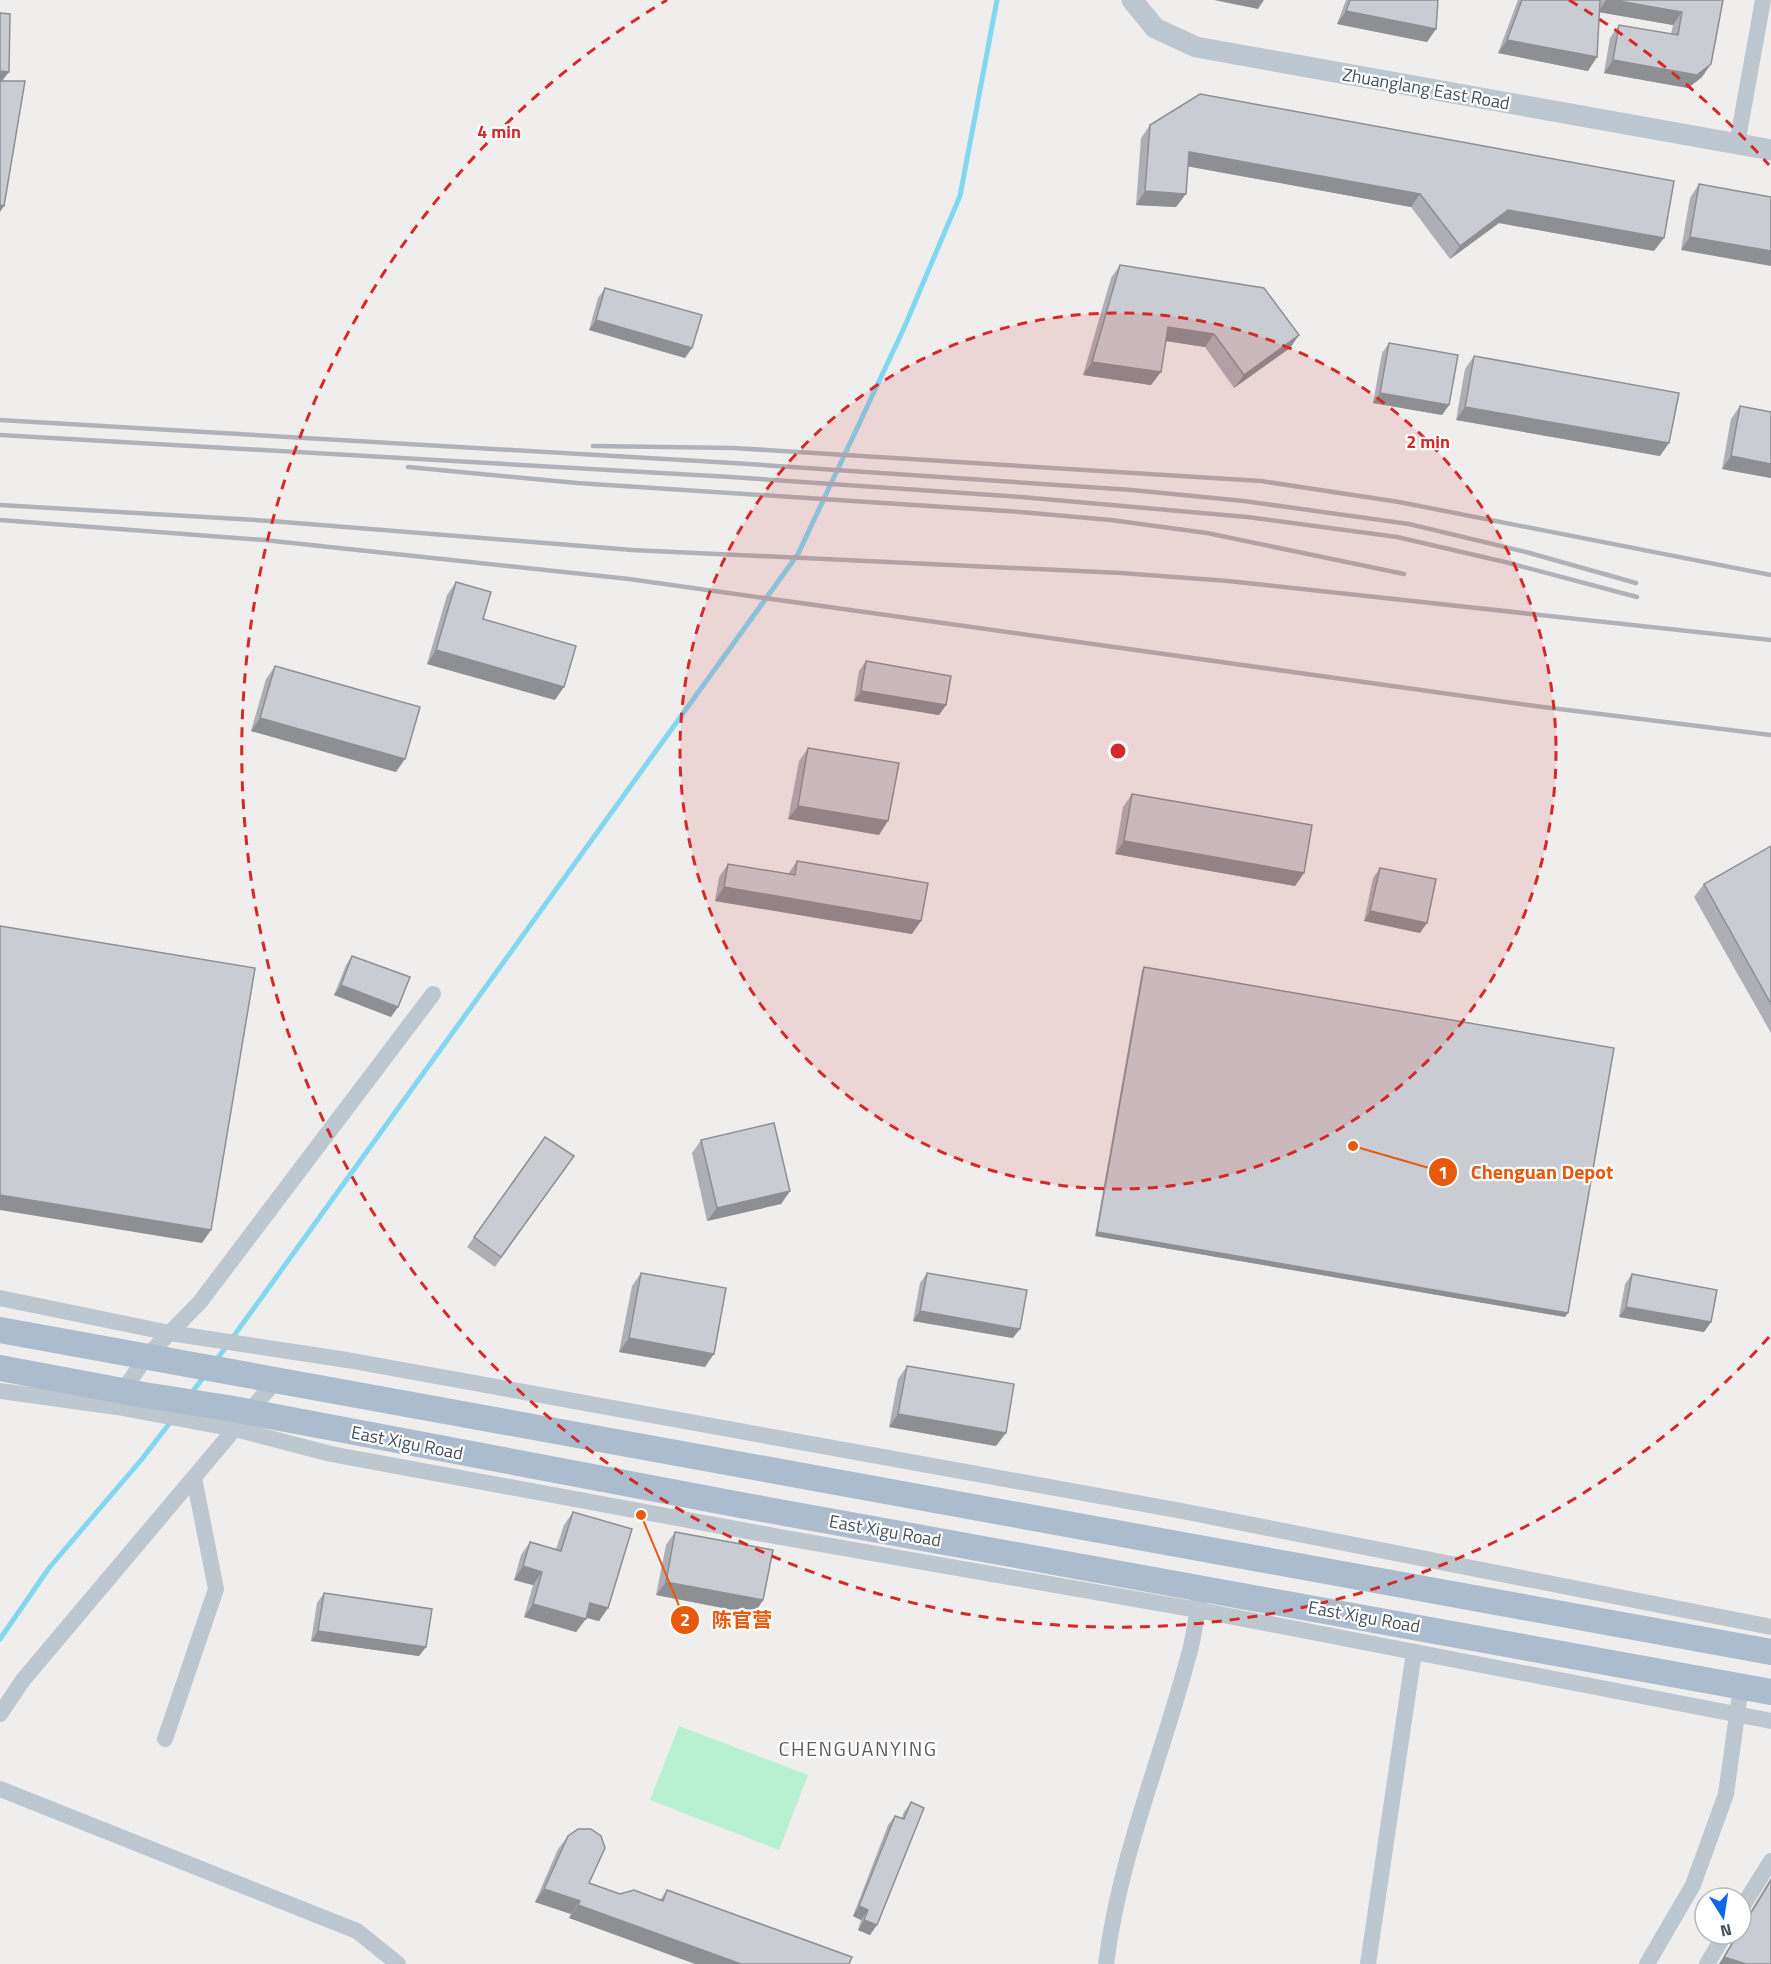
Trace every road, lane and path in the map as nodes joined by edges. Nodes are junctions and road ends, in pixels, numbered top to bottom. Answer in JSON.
{"nodes":[{"id":1,"x":1132,"y":0,"type":"edge"},
{"id":2,"x":1763,"y":0,"type":"edge"},
{"id":3,"x":1737,"y":144,"type":"junction"},
{"id":4,"x":1771,"y":150,"type":"edge"},
{"id":5,"x":433,"y":994,"type":"dead end"},
{"id":6,"x":0,"y":1298,"type":"edge"},
{"id":7,"x":0,"y":1330,"type":"edge"},
{"id":8,"x":177,"y":1334,"type":"junction"},
{"id":9,"x":157,"y":1359,"type":"junction"},
{"id":10,"x":0,"y":1368,"type":"edge"},
{"id":11,"x":276,"y":1380,"type":"junction"},
{"id":12,"x":0,"y":1391,"type":"edge"},
{"id":13,"x":134,"y":1399,"type":"junction"},
{"id":14,"x":232,"y":1419,"type":"junction"},
{"id":15,"x":194,"y":1478,"type":"junction"},
{"id":16,"x":1200,"y":1599,"type":"junction"},
{"id":17,"x":1771,"y":1627,"type":"edge"},
{"id":18,"x":1414,"y":1652,"type":"junction"},
{"id":19,"x":1771,"y":1652,"type":"edge"},
{"id":20,"x":1741,"y":1686,"type":"junction"},
{"id":21,"x":1771,"y":1692,"type":"edge"},
{"id":22,"x":0,"y":1714,"type":"edge"},
{"id":23,"x":1738,"y":1715,"type":"junction"},
{"id":24,"x":1771,"y":1721,"type":"edge"},
{"id":25,"x":165,"y":1739,"type":"dead end"},
{"id":26,"x":0,"y":1789,"type":"edge"},
{"id":27,"x":1771,"y":1861,"type":"edge"},
{"id":28,"x":1753,"y":1890,"type":"edge"},
{"id":29,"x":1718,"y":1946,"type":"edge"},
{"id":30,"x":398,"y":1964,"type":"edge"},
{"id":31,"x":1106,"y":1964,"type":"edge"},
{"id":32,"x":1368,"y":1964,"type":"edge"},
{"id":33,"x":1647,"y":1964,"type":"edge"},
{"id":34,"x":1707,"y":1964,"type":"edge"}],
"edges":[{"from":1,"to":3,"type":"street","name":"Zhuanglang East Road"},
{"from":2,"to":3,"type":"street"},
{"from":3,"to":4,"type":"street","name":"Zhuanglang East Road"},
{"from":5,"to":8,"type":"street"},
{"from":6,"to":8,"type":"street"},
{"from":7,"to":9,"type":"main road","name":"East Xigu Road"},
{"from":8,"to":9,"type":"street"},
{"from":8,"to":17,"type":"street"},
{"from":9,"to":11,"type":"main road","name":"East Xigu Road"},
{"from":9,"to":13,"type":"street"},
{"from":10,"to":13,"type":"main road","name":"East Xigu Road"},
{"from":11,"to":14,"type":"street"},
{"from":11,"to":19,"type":"main road","name":"East Xigu Road"},
{"from":12,"to":13,"type":"street"},
{"from":13,"to":14,"type":"main road","name":"East Xigu Road"},
{"from":14,"to":15,"type":"street"},
{"from":14,"to":16,"type":"main road","name":"East Xigu Road"},
{"from":15,"to":22,"type":"street"},
{"from":15,"to":25,"type":"street"},
{"from":16,"to":18,"type":"street"},
{"from":16,"to":20,"type":"main road","name":"East Xigu Road"},
{"from":16,"to":31,"type":"street"},
{"from":18,"to":23,"type":"street"},
{"from":18,"to":32,"type":"street"},
{"from":20,"to":21,"type":"main road","name":"East Xigu Road"},
{"from":20,"to":23,"type":"street"},
{"from":23,"to":24,"type":"street"},
{"from":23,"to":33,"type":"street"},
{"from":26,"to":30,"type":"street"},
{"from":27,"to":28,"type":"street"},
{"from":29,"to":34,"type":"street"}]}
